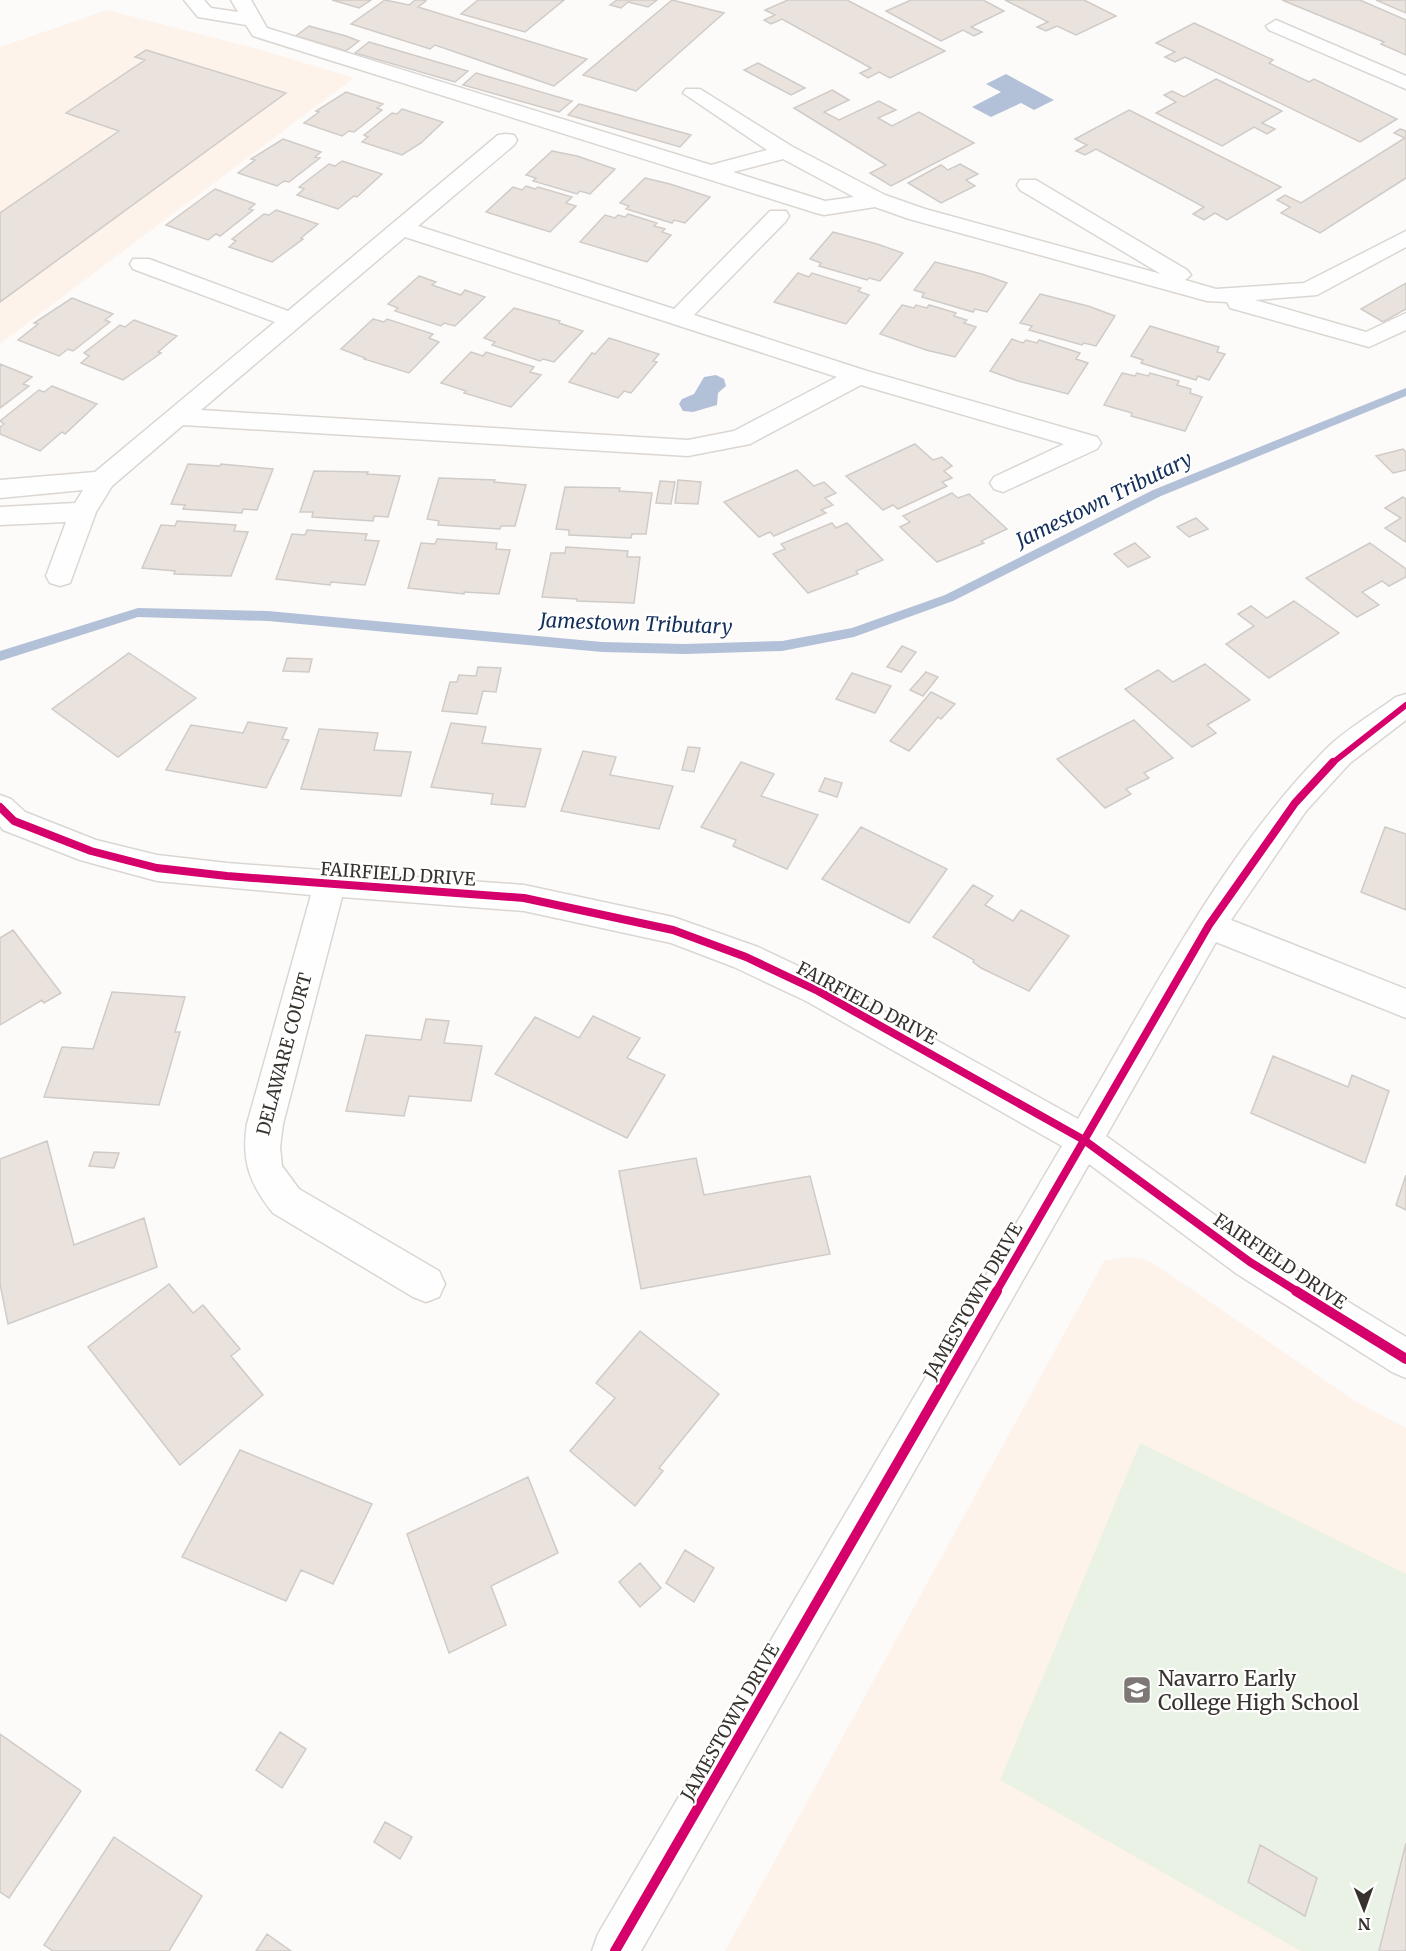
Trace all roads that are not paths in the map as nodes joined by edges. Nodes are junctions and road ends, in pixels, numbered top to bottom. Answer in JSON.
{"nodes":[{"id":1,"x":194,"y":0,"type":"edge"},
{"id":2,"x":240,"y":0,"type":"edge"},
{"id":3,"x":253,"y":20,"type":"junction"},
{"id":4,"x":1276,"y":26,"type":"dead end"},
{"id":5,"x":1406,"y":83,"type":"edge"},
{"id":6,"x":693,"y":93,"type":"dead end"},
{"id":7,"x":506,"y":140,"type":"dead end"},
{"id":8,"x":784,"y":152,"type":"junction"},
{"id":9,"x":710,"y":172,"type":"junction"},
{"id":10,"x":1028,"y":185,"type":"dead end"},
{"id":11,"x":877,"y":200,"type":"junction"},
{"id":12,"x":778,"y":216,"type":"dead end"},
{"id":13,"x":401,"y":228,"type":"junction"},
{"id":14,"x":1406,"y":238,"type":"edge"},
{"id":15,"x":141,"y":264,"type":"dead end"},
{"id":16,"x":1309,"y":290,"type":"junction"},
{"id":17,"x":1215,"y":296,"type":"junction"},
{"id":18,"x":679,"y":317,"type":"junction"},
{"id":19,"x":291,"y":320,"type":"junction"},
{"id":20,"x":1406,"y":320,"type":"edge"},
{"id":21,"x":1349,"y":334,"type":"junction"},
{"id":22,"x":858,"y":376,"type":"junction"},
{"id":23,"x":180,"y":417,"type":"junction"},
{"id":24,"x":102,"y":480,"type":"junction"},
{"id":25,"x":1003,"y":483,"type":"dead end"},
{"id":26,"x":0,"y":489,"type":"edge"},
{"id":27,"x":83,"y":512,"type":"junction"},
{"id":28,"x":0,"y":516,"type":"edge"},
{"id":29,"x":60,"y":576,"type":"dead end"},
{"id":30,"x":1406,"y":705,"type":"edge"},
{"id":31,"x":5,"y":820,"type":"edge"},
{"id":32,"x":330,"y":884,"type":"junction"},
{"id":33,"x":1209,"y":925,"type":"junction"},
{"id":34,"x":1406,"y":1004,"type":"edge"},
{"id":35,"x":1084,"y":1140,"type":"junction"},
{"id":36,"x":426,"y":1284,"type":"dead end"},
{"id":37,"x":1406,"y":1359,"type":"edge"},
{"id":38,"x":615,"y":1951,"type":"edge"}],
"edges":[{"from":1,"to":3,"type":"street"},
{"from":2,"to":3,"type":"street"},
{"from":3,"to":9,"type":"street"},
{"from":4,"to":5,"type":"street"},
{"from":6,"to":8,"type":"street"},
{"from":7,"to":13,"type":"street"},
{"from":8,"to":9,"type":"street"},
{"from":8,"to":11,"type":"street"},
{"from":9,"to":11,"type":"street"},
{"from":10,"to":17,"type":"street"},
{"from":11,"to":17,"type":"street"},
{"from":12,"to":18,"type":"street"},
{"from":13,"to":18,"type":"street"},
{"from":13,"to":19,"type":"street"},
{"from":14,"to":16,"type":"street"},
{"from":15,"to":19,"type":"street"},
{"from":16,"to":17,"type":"street"},
{"from":16,"to":21,"type":"street"},
{"from":17,"to":21,"type":"street"},
{"from":18,"to":22,"type":"street"},
{"from":19,"to":23,"type":"street"},
{"from":20,"to":21,"type":"street"},
{"from":22,"to":23,"type":"street"},
{"from":22,"to":25,"type":"street"},
{"from":23,"to":24,"type":"street"},
{"from":24,"to":26,"type":"street"},
{"from":24,"to":27,"type":"street"},
{"from":27,"to":28,"type":"street"},
{"from":27,"to":29,"type":"street"},
{"from":30,"to":33,"type":"street","name":"JAMESTOWN DRIVE"},
{"from":31,"to":32,"type":"street","name":"FAIRFIELD DRIVE"},
{"from":32,"to":35,"type":"street","name":"FAIRFIELD DRIVE"},
{"from":32,"to":36,"type":"street","name":"DELAWARE COURT"},
{"from":33,"to":34,"type":"street"},
{"from":33,"to":35,"type":"street","name":"JAMESTOWN DRIVE"},
{"from":35,"to":37,"type":"street","name":"FAIRFIELD DRIVE"},
{"from":35,"to":38,"type":"street","name":"JAMESTOWN DRIVE"}]}
